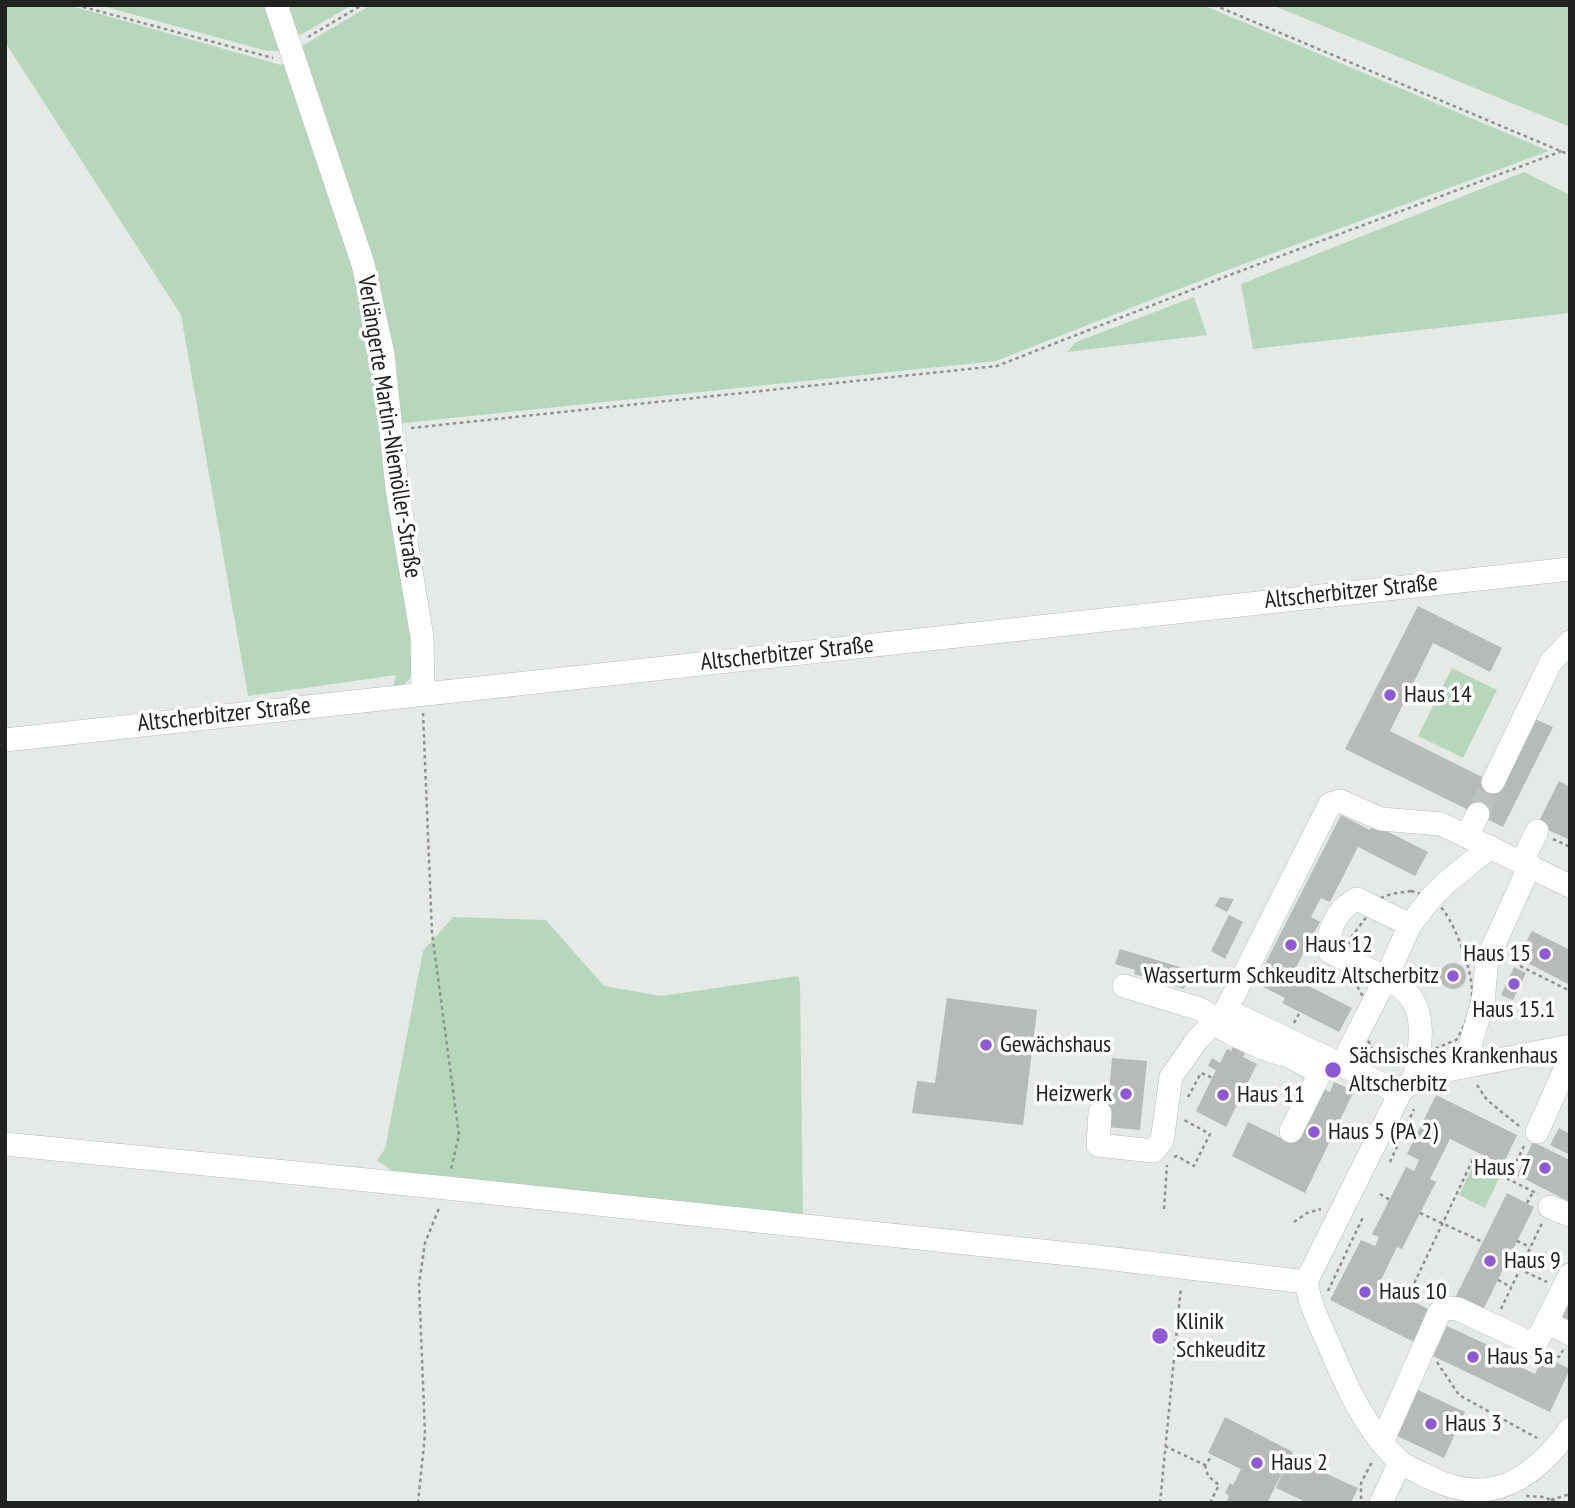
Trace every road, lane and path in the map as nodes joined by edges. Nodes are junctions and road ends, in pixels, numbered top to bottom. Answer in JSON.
{"nodes":[{"id":1,"x":76,"y":5,"type":"edge"},
{"id":2,"x":276,"y":5,"type":"edge"},
{"id":3,"x":362,"y":5,"type":"edge"},
{"id":4,"x":1214,"y":5,"type":"edge"},
{"id":5,"x":292,"y":52,"type":"junction"},
{"id":6,"x":1562,"y":151,"type":"junction"},
{"id":7,"x":1570,"y":155,"type":"edge"},
{"id":8,"x":391,"y":428,"type":"junction"},
{"id":9,"x":1570,"y":569,"type":"edge"},
{"id":10,"x":1570,"y":642,"type":"edge"},
{"id":11,"x":422,"y":694,"type":"junction"},
{"id":12,"x":5,"y":740,"type":"edge"},
{"id":13,"x":1493,"y":782,"type":"tunnel mouth"},
{"id":14,"x":1478,"y":814,"type":"tunnel mouth"},
{"id":15,"x":1537,"y":831,"type":"dead end"},
{"id":16,"x":1467,"y":836,"type":"junction"},
{"id":17,"x":1490,"y":846,"type":"junction"},
{"id":18,"x":1526,"y":863,"type":"junction"},
{"id":19,"x":1570,"y":886,"type":"edge"},
{"id":20,"x":1410,"y":925,"type":"junction"},
{"id":21,"x":1520,"y":966,"type":"dead end"},
{"id":22,"x":1386,"y":978,"type":"junction"},
{"id":23,"x":1124,"y":986,"type":"dead end"},
{"id":24,"x":1570,"y":991,"type":"edge"},
{"id":25,"x":1219,"y":1018,"type":"junction"},
{"id":26,"x":1569,"y":1046,"type":"edge"},
{"id":27,"x":1293,"y":1058,"type":"junction"},
{"id":28,"x":1334,"y":1060,"type":"junction"},
{"id":29,"x":1470,"y":1064,"type":"junction"},
{"id":30,"x":1407,"y":1086,"type":"junction"},
{"id":31,"x":1100,"y":1113,"type":"dead end"},
{"id":32,"x":1178,"y":1117,"type":"dead end"},
{"id":33,"x":1291,"y":1131,"type":"dead end"},
{"id":34,"x":1528,"y":1135,"type":"junction"},
{"id":35,"x":5,"y":1144,"type":"edge"},
{"id":36,"x":1510,"y":1173,"type":"junction"},
{"id":37,"x":447,"y":1188,"type":"junction"},
{"id":38,"x":1380,"y":1194,"type":"dead end"},
{"id":39,"x":1390,"y":1200,"type":"dead end"},
{"id":40,"x":1545,"y":1204,"type":"edge"},
{"id":41,"x":1164,"y":1209,"type":"dead end"},
{"id":42,"x":1341,"y":1213,"type":"junction"},
{"id":43,"x":1420,"y":1213,"type":"dead end"},
{"id":44,"x":1364,"y":1215,"type":"dead end"},
{"id":45,"x":1294,"y":1222,"type":"dead end"},
{"id":46,"x":1443,"y":1223,"type":"junction"},
{"id":47,"x":1517,"y":1241,"type":"dead end"},
{"id":48,"x":1483,"y":1242,"type":"dead end"},
{"id":49,"x":1530,"y":1247,"type":"junction"},
{"id":50,"x":1183,"y":1267,"type":"junction"},
{"id":51,"x":1519,"y":1269,"type":"junction"},
{"id":52,"x":1498,"y":1280,"type":"dead end"},
{"id":53,"x":1306,"y":1282,"type":"junction"},
{"id":54,"x":1566,"y":1282,"type":"edge"},
{"id":55,"x":1511,"y":1287,"type":"junction"},
{"id":56,"x":1314,"y":1309,"type":"junction"},
{"id":57,"x":1439,"y":1313,"type":"junction"},
{"id":58,"x":1546,"y":1322,"type":"junction"},
{"id":59,"x":1493,"y":1324,"type":"junction"},
{"id":60,"x":1570,"y":1334,"type":"edge"},
{"id":61,"x":1420,"y":1356,"type":"junction"},
{"id":62,"x":1570,"y":1429,"type":"edge"},
{"id":63,"x":1382,"y":1442,"type":"junction"},
{"id":64,"x":1165,"y":1446,"type":"junction"},
{"id":65,"x":1556,"y":1449,"type":"junction"},
{"id":66,"x":1212,"y":1456,"type":"dead end"},
{"id":67,"x":1400,"y":1462,"type":"junction"},
{"id":68,"x":1205,"y":1465,"type":"junction"},
{"id":69,"x":1521,"y":1493,"type":"edge"},
{"id":70,"x":1570,"y":1494,"type":"edge"},
{"id":71,"x":1550,"y":1500,"type":"junction"},
{"id":72,"x":418,"y":1503,"type":"edge"},
{"id":73,"x":1160,"y":1503,"type":"edge"},
{"id":74,"x":1210,"y":1503,"type":"edge"},
{"id":75,"x":1362,"y":1503,"type":"edge"},
{"id":76,"x":1381,"y":1503,"type":"edge"},
{"id":77,"x":1557,"y":1503,"type":"edge"}],
"edges":[{"from":1,"to":5,"type":"path"},
{"from":2,"to":5,"type":"street","name":"Verlängerte Martin-Niemöller-Straße"},
{"from":3,"to":5,"type":"path"},
{"from":4,"to":6,"type":"path"},
{"from":5,"to":8,"type":"street","name":"Verlängerte Martin-Niemöller-Straße"},
{"from":6,"to":7,"type":"path"},
{"from":6,"to":8,"type":"path"},
{"from":8,"to":11,"type":"street","name":"Verlängerte Martin-Niemöller-Straße"},
{"from":9,"to":11,"type":"street","name":"Altscherbitzer Straße"},
{"from":10,"to":13,"type":"street"},
{"from":11,"to":12,"type":"street","name":"Altscherbitzer Straße"},
{"from":11,"to":37,"type":"path"},
{"from":14,"to":16,"type":"street"},
{"from":15,"to":18,"type":"street"},
{"from":16,"to":17,"type":"street"},
{"from":16,"to":25,"type":"street"},
{"from":17,"to":18,"type":"street"},
{"from":17,"to":20,"type":"street"},
{"from":18,"to":19,"type":"street"},
{"from":18,"to":29,"type":"street"},
{"from":20,"to":22,"type":"street"},
{"from":20,"to":22,"type":"street"},
{"from":21,"to":24,"type":"path"},
{"from":22,"to":28,"type":"street"},
{"from":22,"to":30,"type":"street"},
{"from":23,"to":25,"type":"street"},
{"from":25,"to":27,"type":"street"},
{"from":25,"to":28,"type":"street"},
{"from":25,"to":31,"type":"street"},
{"from":26,"to":29,"type":"street"},
{"from":26,"to":34,"type":"street"},
{"from":27,"to":28,"type":"street"},
{"from":27,"to":33,"type":"street"},
{"from":28,"to":30,"type":"street"},
{"from":29,"to":30,"type":"street"},
{"from":29,"to":34,"type":"path"},
{"from":30,"to":42,"type":"street"},
{"from":32,"to":41,"type":"path"},
{"from":34,"to":36,"type":"path"},
{"from":35,"to":37,"type":"street"},
{"from":36,"to":40,"type":"path"},
{"from":36,"to":46,"type":"path"},
{"from":37,"to":50,"type":"street"},
{"from":37,"to":72,"type":"path"},
{"from":38,"to":39,"type":"path"},
{"from":40,"to":49,"type":"path"},
{"from":42,"to":45,"type":"path"},
{"from":42,"to":53,"type":"street"},
{"from":43,"to":46,"type":"path"},
{"from":44,"to":56,"type":"path"},
{"from":46,"to":48,"type":"path"},
{"from":46,"to":57,"type":"path"},
{"from":47,"to":49,"type":"path"},
{"from":49,"to":51,"type":"path"},
{"from":50,"to":53,"type":"street"},
{"from":50,"to":64,"type":"path"},
{"from":51,"to":54,"type":"path"},
{"from":51,"to":55,"type":"path"},
{"from":52,"to":55,"type":"path"},
{"from":53,"to":56,"type":"street"},
{"from":54,"to":58,"type":"street"},
{"from":55,"to":59,"type":"path"},
{"from":56,"to":63,"type":"street"},
{"from":57,"to":59,"type":"street"},
{"from":57,"to":61,"type":"street"},
{"from":58,"to":59,"type":"street"},
{"from":58,"to":60,"type":"street"},
{"from":61,"to":63,"type":"street"},
{"from":61,"to":65,"type":"path"},
{"from":62,"to":65,"type":"street"},
{"from":63,"to":67,"type":"street"},
{"from":63,"to":75,"type":"path"},
{"from":64,"to":68,"type":"path"},
{"from":64,"to":73,"type":"path"},
{"from":65,"to":69,"type":"street"},
{"from":66,"to":68,"type":"path"},
{"from":67,"to":69,"type":"street"},
{"from":67,"to":76,"type":"street"},
{"from":68,"to":74,"type":"path"},
{"from":69,"to":71,"type":"path"},
{"from":70,"to":71,"type":"path"},
{"from":71,"to":77,"type":"path"}]}
